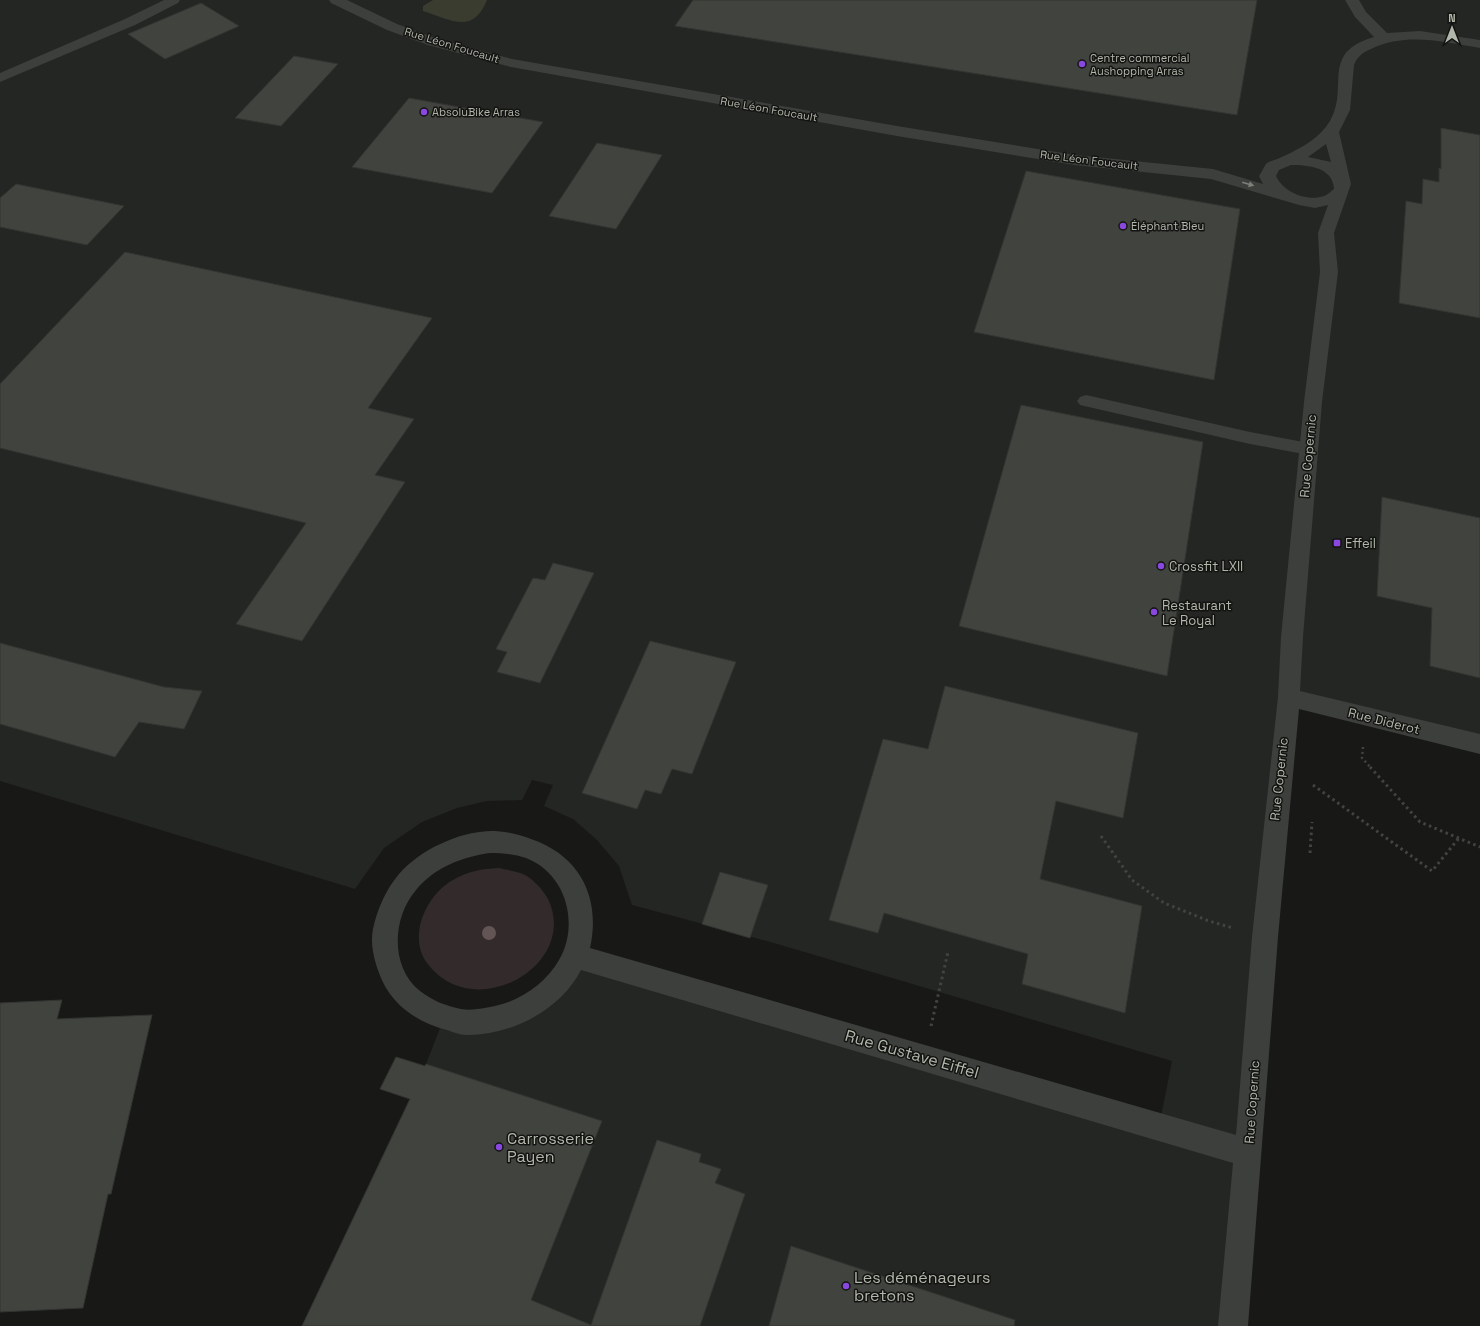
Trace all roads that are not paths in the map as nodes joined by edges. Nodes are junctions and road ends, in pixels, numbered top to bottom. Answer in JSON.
{"nodes":[{"id":1,"x":174,"y":0,"type":"edge"},
{"id":2,"x":336,"y":0,"type":"edge"},
{"id":3,"x":1352,"y":0,"type":"edge"},
{"id":4,"x":1383,"y":38,"type":"junction"},
{"id":5,"x":1480,"y":44,"type":"edge"},
{"id":6,"x":0,"y":78,"type":"edge"},
{"id":7,"x":1332,"y":133,"type":"junction"},
{"id":8,"x":1281,"y":162,"type":"junction"},
{"id":9,"x":1213,"y":174,"type":"junction"},
{"id":10,"x":1341,"y":189,"type":"junction"},
{"id":11,"x":1288,"y":197,"type":"junction"},
{"id":12,"x":1326,"y":232,"type":"junction"},
{"id":13,"x":1086,"y":401,"type":"dead end"},
{"id":14,"x":1309,"y":449,"type":"junction"},
{"id":15,"x":1289,"y":697,"type":"junction"},
{"id":16,"x":1480,"y":744,"type":"edge"},
{"id":17,"x":575,"y":956,"type":"junction"},
{"id":18,"x":1248,"y":1153,"type":"junction"},
{"id":19,"x":1233,"y":1326,"type":"edge"}],
"edges":[{"from":1,"to":6,"type":"lane"},
{"from":2,"to":9,"type":"street","name":"Rue Léon Foucault"},
{"from":3,"to":4,"type":"street"},
{"from":4,"to":5,"type":"street"},
{"from":4,"to":7,"type":"street"},
{"from":7,"to":8,"type":"street"},
{"from":7,"to":10,"type":"street","name":"Rue Copernic"},
{"from":8,"to":9,"type":"street","name":"Rue Léon Foucault"},
{"from":8,"to":10,"type":"street"},
{"from":8,"to":11,"type":"street"},
{"from":9,"to":11,"type":"street","name":"Rue Léon Foucault","one_way":true},
{"from":10,"to":11,"type":"street"},
{"from":10,"to":12,"type":"street","name":"Rue Copernic"},
{"from":11,"to":12,"type":"street"},
{"from":12,"to":14,"type":"street","name":"Rue Copernic"},
{"from":13,"to":14,"type":"lane"},
{"from":14,"to":15,"type":"street","name":"Rue Copernic"},
{"from":15,"to":16,"type":"street","name":"Rue Diderot"},
{"from":15,"to":18,"type":"street","name":"Rue Copernic"},
{"from":17,"to":17,"type":"street"},
{"from":17,"to":18,"type":"street","name":"Rue Gustave Eiffel"},
{"from":18,"to":19,"type":"street","name":"Rue Copernic"}]}
